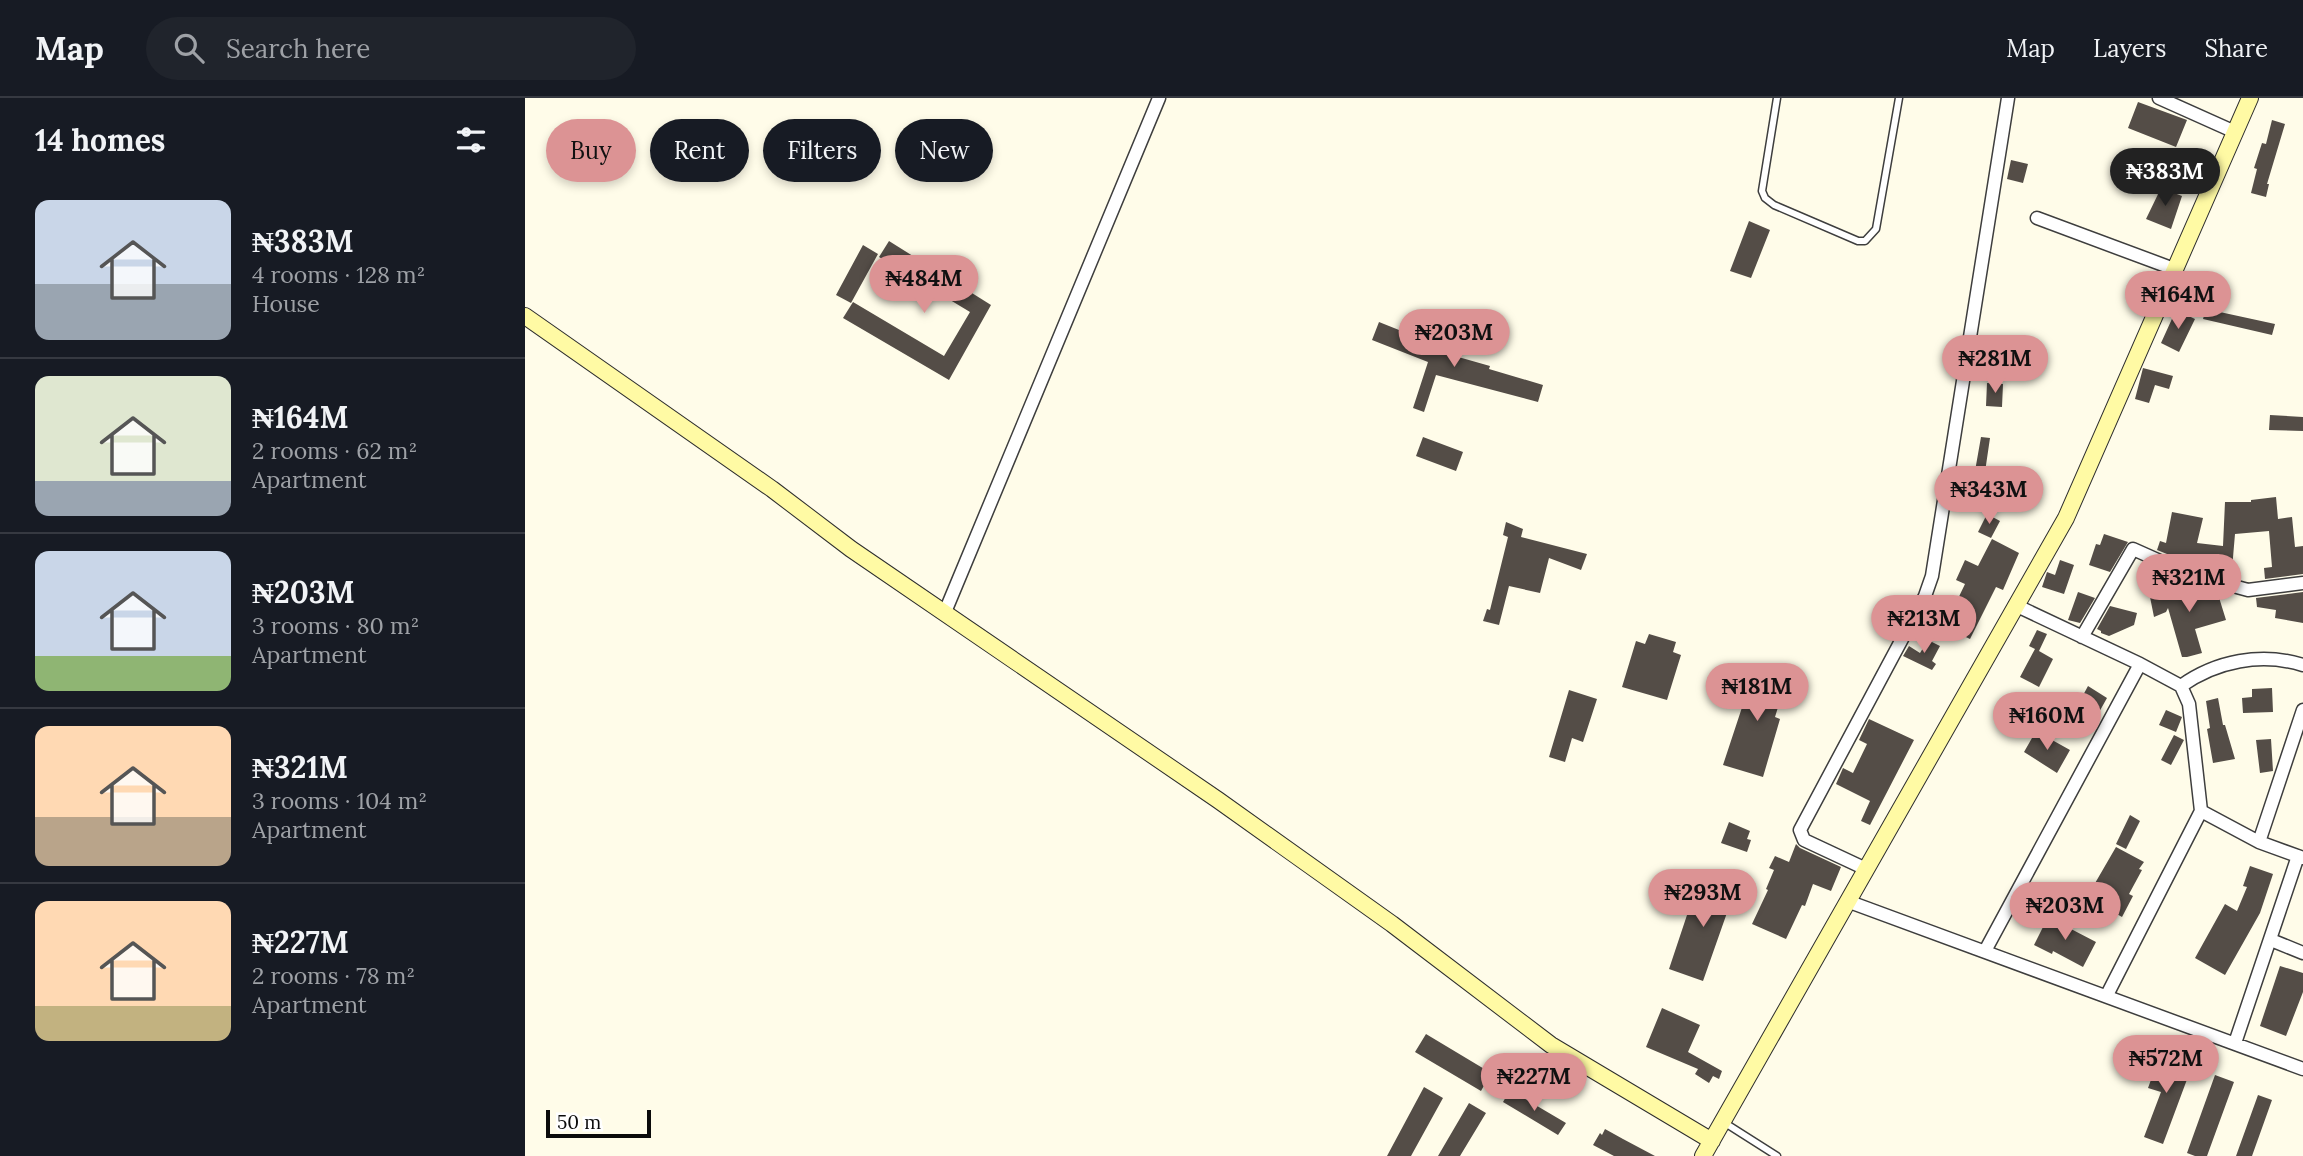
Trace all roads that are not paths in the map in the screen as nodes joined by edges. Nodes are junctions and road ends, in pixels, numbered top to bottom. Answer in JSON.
{"nodes":[{"id":1,"x":1159,"y":98,"type":"edge"},
{"id":2,"x":1777,"y":98,"type":"edge"},
{"id":3,"x":1899,"y":98,"type":"edge"},
{"id":4,"x":2008,"y":98,"type":"edge"},
{"id":5,"x":2159,"y":98,"type":"edge"},
{"id":6,"x":2250,"y":98,"type":"edge"},
{"id":7,"x":2235,"y":132,"type":"junction"},
{"id":8,"x":2037,"y":218,"type":"dead end"},
{"id":9,"x":2174,"y":269,"type":"junction"},
{"id":10,"x":525,"y":316,"type":"edge"},
{"id":11,"x":2303,"y":583,"type":"edge"},
{"id":12,"x":2015,"y":605,"type":"junction"},
{"id":13,"x":944,"y":612,"type":"junction"},
{"id":14,"x":2082,"y":637,"type":"junction"},
{"id":15,"x":2140,"y":664,"type":"junction"},
{"id":16,"x":2303,"y":666,"type":"edge"},
{"id":17,"x":2181,"y":687,"type":"junction"},
{"id":18,"x":2303,"y":710,"type":"edge"},
{"id":19,"x":2288,"y":750,"type":"junction"},
{"id":20,"x":2303,"y":755,"type":"edge"},
{"id":21,"x":2201,"y":811,"type":"junction"},
{"id":22,"x":2259,"y":842,"type":"junction"},
{"id":23,"x":2300,"y":857,"type":"edge"},
{"id":24,"x":1866,"y":869,"type":"junction"},
{"id":25,"x":1847,"y":901,"type":"junction"},
{"id":26,"x":2271,"y":940,"type":"junction"},
{"id":27,"x":1985,"y":951,"type":"junction"},
{"id":28,"x":2303,"y":953,"type":"edge"},
{"id":29,"x":2107,"y":995,"type":"junction"},
{"id":30,"x":2235,"y":1043,"type":"junction"},
{"id":31,"x":2303,"y":1069,"type":"edge"},
{"id":32,"x":1723,"y":1122,"type":"junction"},
{"id":33,"x":1712,"y":1142,"type":"junction"},
{"id":34,"x":1703,"y":1156,"type":"edge"},
{"id":35,"x":1777,"y":1156,"type":"edge"}],
"edges":[{"from":1,"to":13,"type":"street"},
{"from":2,"to":3,"type":"lane"},
{"from":4,"to":24,"type":"street"},
{"from":5,"to":7,"type":"street"},
{"from":6,"to":7,"type":"street"},
{"from":7,"to":9,"type":"street"},
{"from":8,"to":9,"type":"street"},
{"from":9,"to":12,"type":"street"},
{"from":10,"to":13,"type":"street"},
{"from":11,"to":14,"type":"street"},
{"from":12,"to":14,"type":"street"},
{"from":12,"to":24,"type":"street"},
{"from":13,"to":33,"type":"street"},
{"from":14,"to":15,"type":"street"},
{"from":15,"to":17,"type":"street"},
{"from":15,"to":27,"type":"street"},
{"from":16,"to":17,"type":"street"},
{"from":17,"to":21,"type":"street"},
{"from":18,"to":19,"type":"street"},
{"from":19,"to":20,"type":"street"},
{"from":19,"to":22,"type":"street"},
{"from":21,"to":22,"type":"street"},
{"from":21,"to":29,"type":"street"},
{"from":22,"to":23,"type":"street"},
{"from":23,"to":26,"type":"street"},
{"from":24,"to":25,"type":"street"},
{"from":25,"to":27,"type":"street"},
{"from":25,"to":32,"type":"street"},
{"from":26,"to":28,"type":"street"},
{"from":26,"to":30,"type":"street"},
{"from":27,"to":29,"type":"street"},
{"from":29,"to":30,"type":"street"},
{"from":30,"to":31,"type":"street"},
{"from":32,"to":33,"type":"street"},
{"from":32,"to":35,"type":"lane"},
{"from":33,"to":34,"type":"street"}]}
